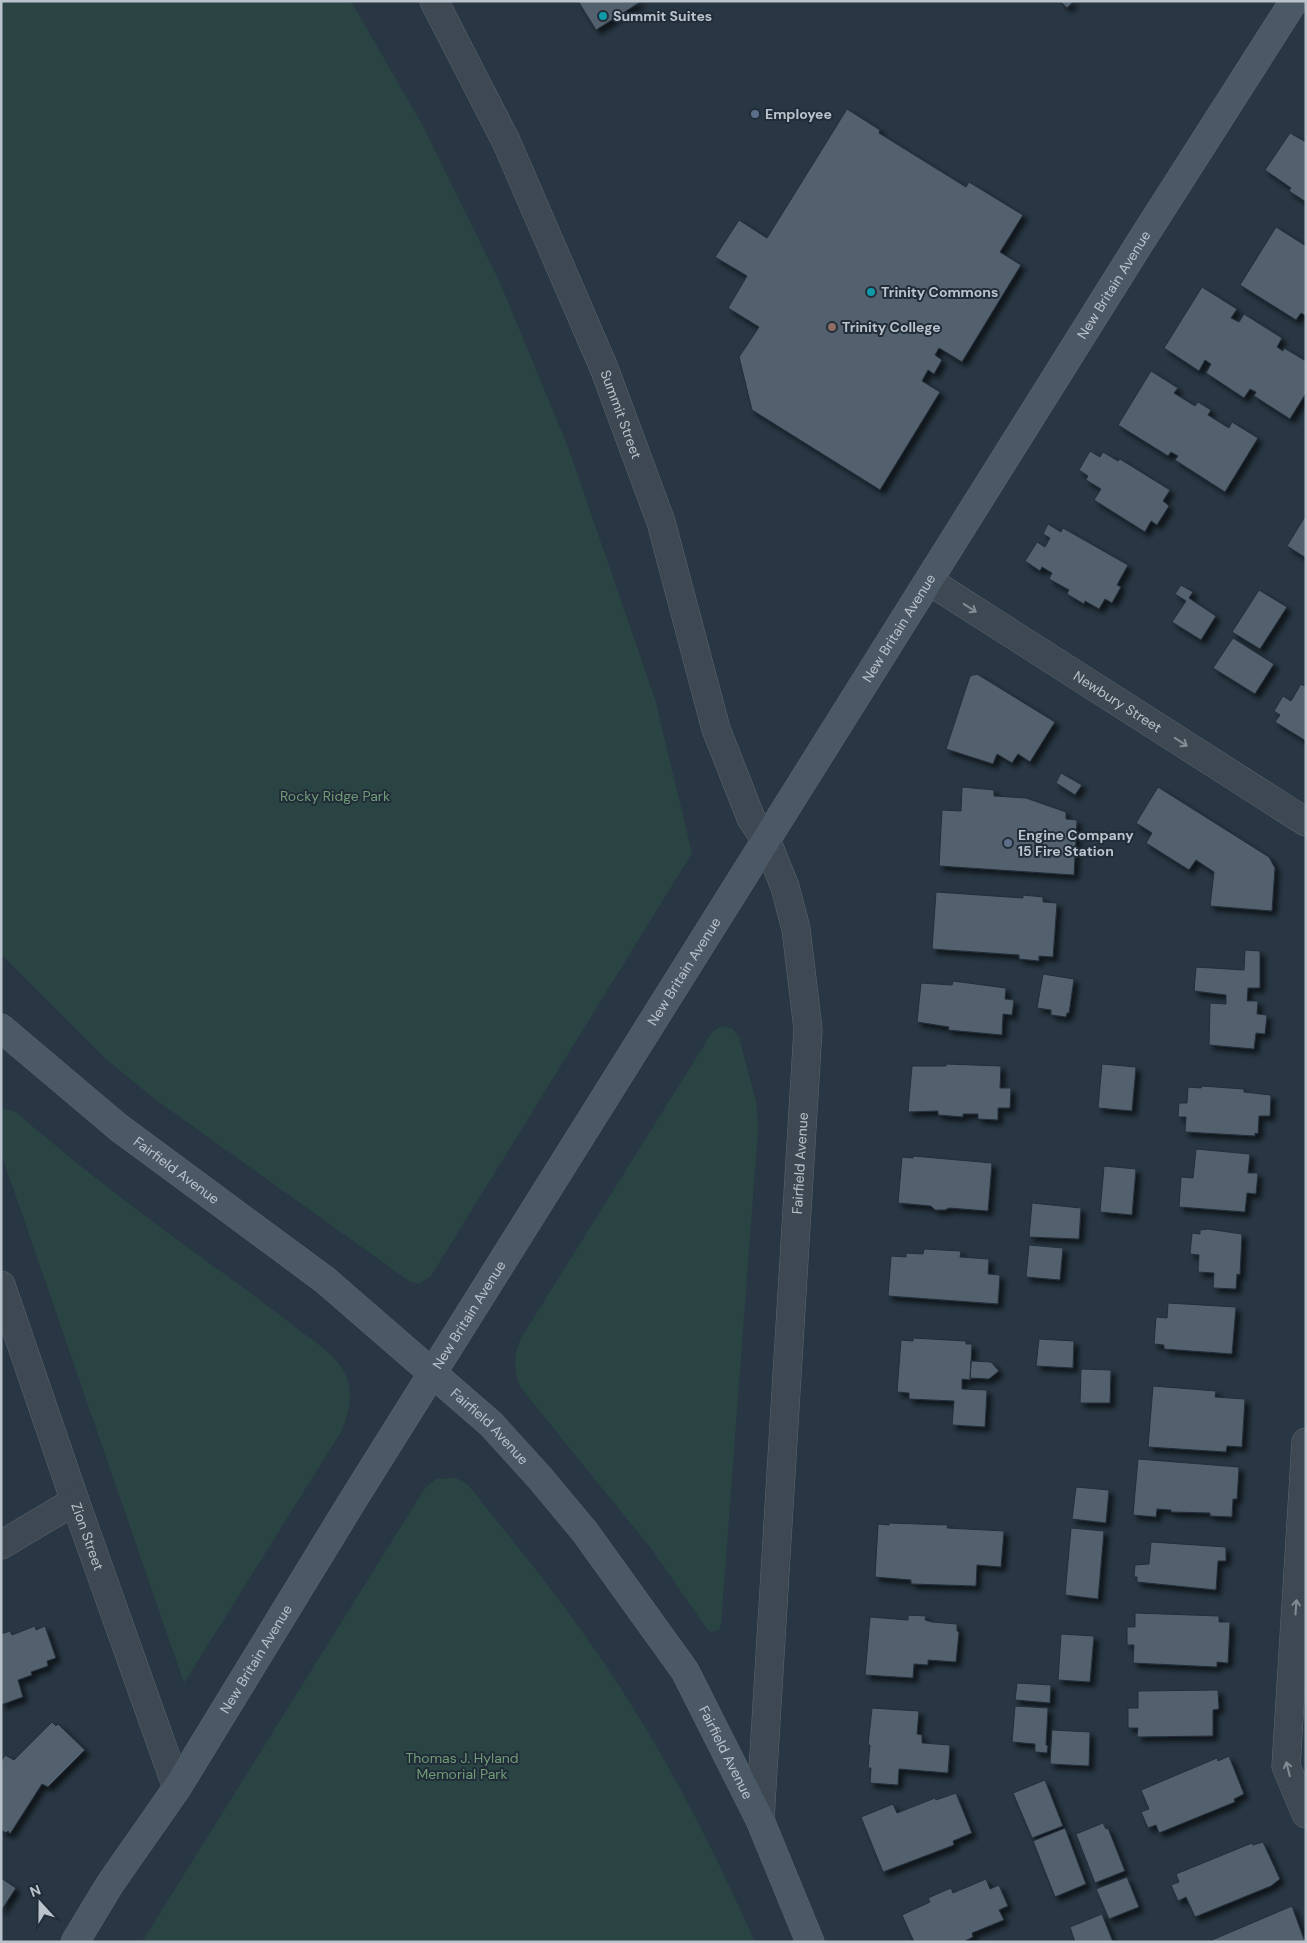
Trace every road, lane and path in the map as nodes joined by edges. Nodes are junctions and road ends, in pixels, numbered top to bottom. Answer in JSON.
{"nodes":[{"id":1,"x":434,"y":1,"type":"edge"},
{"id":2,"x":1294,"y":1,"type":"edge"},
{"id":3,"x":929,"y":581,"type":"junction"},
{"id":4,"x":1306,"y":822,"type":"edge"},
{"id":5,"x":767,"y":842,"type":"junction"},
{"id":6,"x":1,"y":1028,"type":"edge"},
{"id":7,"x":1,"y":1285,"type":"edge"},
{"id":8,"x":433,"y":1373,"type":"junction"},
{"id":9,"x":1306,"y":1442,"type":"edge"},
{"id":10,"x":75,"y":1501,"type":"junction"},
{"id":11,"x":1,"y":1545,"type":"edge"},
{"id":12,"x":177,"y":1788,"type":"junction"},
{"id":13,"x":1306,"y":1814,"type":"edge"},
{"id":14,"x":760,"y":1820,"type":"junction"},
{"id":15,"x":75,"y":1942,"type":"edge"},
{"id":16,"x":810,"y":1942,"type":"edge"}],
"edges":[{"from":1,"to":5,"type":"street","name":"Summit Street"},
{"from":2,"to":3,"type":"main road","name":"New Britain Avenue"},
{"from":3,"to":4,"type":"street","name":"Newbury Street","one_way":true},
{"from":3,"to":5,"type":"main road","name":"New Britain Avenue"},
{"from":5,"to":8,"type":"main road","name":"New Britain Avenue"},
{"from":5,"to":14,"type":"street","name":"Fairfield Avenue"},
{"from":6,"to":8,"type":"main road","name":"Fairfield Avenue"},
{"from":7,"to":10,"type":"street","name":"Zion Street"},
{"from":8,"to":12,"type":"main road","name":"New Britain Avenue"},
{"from":8,"to":14,"type":"main road","name":"Fairfield Avenue"},
{"from":13,"to":9,"type":"street","one_way":true},
{"from":10,"to":11,"type":"street"},
{"from":10,"to":12,"type":"street","name":"Zion Street"},
{"from":12,"to":15,"type":"main road","name":"New Britain Avenue"},
{"from":14,"to":16,"type":"main road","name":"Fairfield Avenue"}]}
